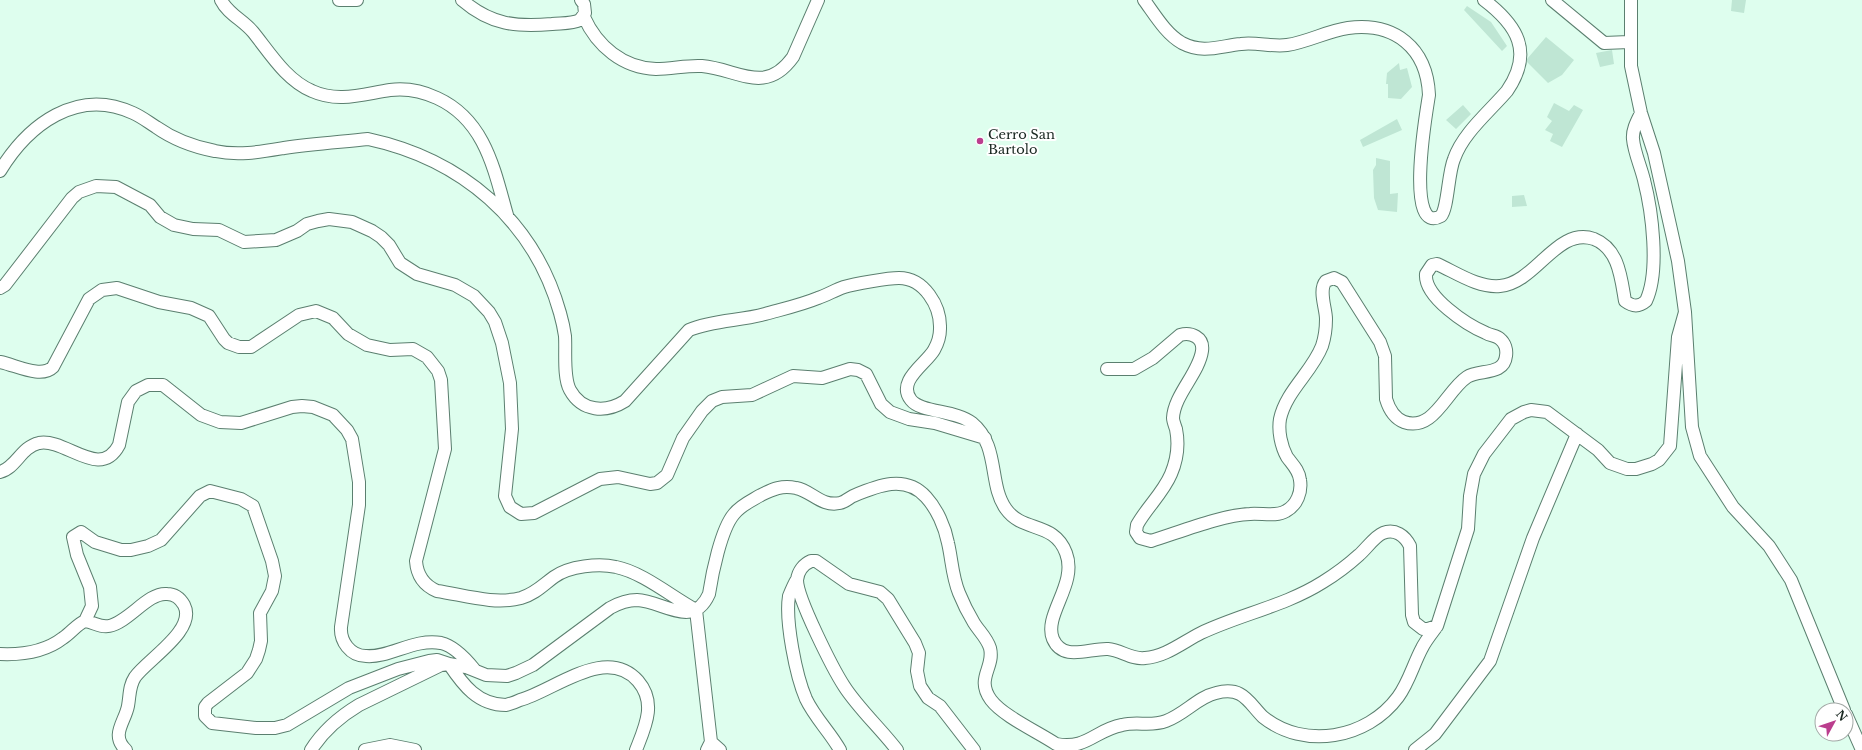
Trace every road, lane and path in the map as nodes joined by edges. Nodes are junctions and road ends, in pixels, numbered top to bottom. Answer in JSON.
{"nodes":[{"id":1,"x":221,"y":0,"type":"edge"},
{"id":2,"x":339,"y":0,"type":"edge"},
{"id":3,"x":357,"y":0,"type":"edge"},
{"id":4,"x":462,"y":0,"type":"edge"},
{"id":5,"x":580,"y":0,"type":"edge"},
{"id":6,"x":818,"y":0,"type":"edge"},
{"id":7,"x":1144,"y":0,"type":"edge"},
{"id":8,"x":1484,"y":0,"type":"edge"},
{"id":9,"x":1552,"y":0,"type":"edge"},
{"id":10,"x":1631,"y":0,"type":"edge"},
{"id":11,"x":584,"y":17,"type":"junction"},
{"id":12,"x":1629,"y":42,"type":"junction"},
{"id":13,"x":1641,"y":113,"type":"junction"},
{"id":14,"x":0,"y":171,"type":"edge"},
{"id":15,"x":508,"y":217,"type":"junction"},
{"id":16,"x":0,"y":288,"type":"edge"},
{"id":17,"x":1685,"y":312,"type":"junction"},
{"id":18,"x":0,"y":362,"type":"edge"},
{"id":19,"x":1107,"y":369,"type":"dead end"},
{"id":20,"x":1577,"y":434,"type":"junction"},
{"id":21,"x":984,"y":438,"type":"junction"},
{"id":22,"x":0,"y":472,"type":"edge"},
{"id":23,"x":797,"y":578,"type":"junction"},
{"id":24,"x":696,"y":610,"type":"junction"},
{"id":25,"x":86,"y":621,"type":"junction"},
{"id":26,"x":1437,"y":626,"type":"junction"},
{"id":27,"x":0,"y":654,"type":"edge"},
{"id":28,"x":449,"y":664,"type":"junction"},
{"id":29,"x":476,"y":672,"type":"junction"},
{"id":30,"x":1841,"y":702,"type":"edge"},
{"id":31,"x":1854,"y":732,"type":"edge"},
{"id":32,"x":713,"y":747,"type":"edge"},
{"id":33,"x":126,"y":750,"type":"edge"},
{"id":34,"x":311,"y":750,"type":"edge"},
{"id":35,"x":365,"y":750,"type":"edge"},
{"id":36,"x":415,"y":750,"type":"edge"},
{"id":37,"x":636,"y":750,"type":"edge"},
{"id":38,"x":840,"y":750,"type":"edge"},
{"id":39,"x":897,"y":750,"type":"edge"},
{"id":40,"x":974,"y":750,"type":"edge"},
{"id":41,"x":1415,"y":750,"type":"edge"},
{"id":42,"x":1862,"y":750,"type":"edge"}],
"edges":[{"from":1,"to":15,"type":"street"},
{"from":2,"to":3,"type":"street"},
{"from":4,"to":11,"type":"street"},
{"from":5,"to":11,"type":"street"},
{"from":6,"to":11,"type":"street"},
{"from":7,"to":8,"type":"street"},
{"from":9,"to":12,"type":"street"},
{"from":10,"to":12,"type":"street"},
{"from":12,"to":13,"type":"street"},
{"from":13,"to":17,"type":"street"},
{"from":13,"to":19,"type":"street"},
{"from":14,"to":15,"type":"street"},
{"from":15,"to":21,"type":"street"},
{"from":16,"to":21,"type":"street"},
{"from":17,"to":20,"type":"street"},
{"from":17,"to":30,"type":"street"},
{"from":18,"to":24,"type":"street"},
{"from":20,"to":26,"type":"street"},
{"from":20,"to":41,"type":"street"},
{"from":21,"to":26,"type":"street"},
{"from":22,"to":29,"type":"street"},
{"from":23,"to":38,"type":"street"},
{"from":23,"to":39,"type":"street"},
{"from":23,"to":40,"type":"street"},
{"from":24,"to":26,"type":"street"},
{"from":24,"to":29,"type":"street"},
{"from":24,"to":32,"type":"street"},
{"from":25,"to":27,"type":"street"},
{"from":25,"to":28,"type":"street"},
{"from":25,"to":33,"type":"street"},
{"from":28,"to":29,"type":"street"},
{"from":28,"to":34,"type":"street"},
{"from":28,"to":37,"type":"street"},
{"from":31,"to":42,"type":"street"},
{"from":35,"to":36,"type":"street"}]}
